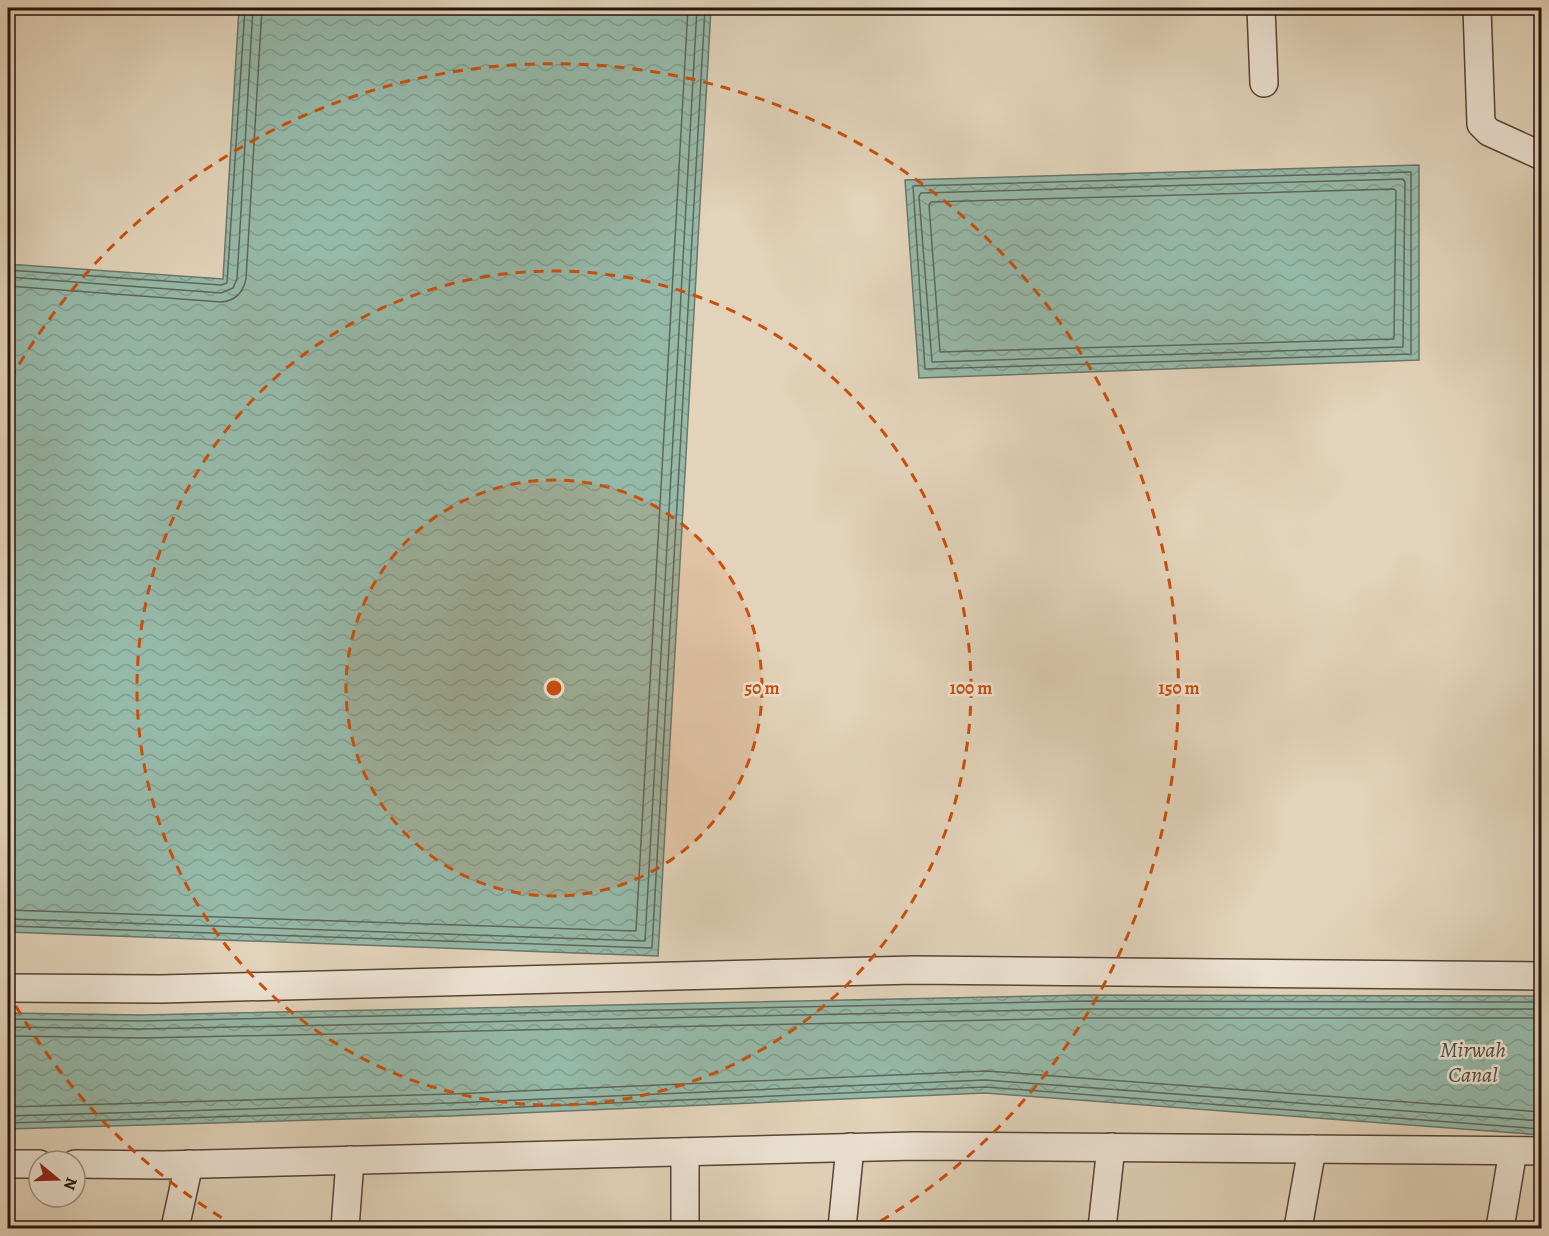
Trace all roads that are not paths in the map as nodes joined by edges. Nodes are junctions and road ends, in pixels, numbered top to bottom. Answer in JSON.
{"nodes":[{"id":1,"x":1261,"y":8,"type":"edge"},
{"id":2,"x":1477,"y":8,"type":"edge"},
{"id":3,"x":1264,"y":83,"type":"dead end"},
{"id":4,"x":1542,"y":156,"type":"edge"},
{"id":5,"x":1542,"y":976,"type":"edge"},
{"id":6,"x":8,"y":988,"type":"edge"},
{"id":7,"x":850,"y":1147,"type":"junction"},
{"id":8,"x":1111,"y":1148,"type":"junction"},
{"id":9,"x":1311,"y":1149,"type":"junction"},
{"id":10,"x":1513,"y":1150,"type":"junction"},
{"id":11,"x":1542,"y":1151,"type":"edge"},
{"id":12,"x":685,"y":1152,"type":"junction"},
{"id":13,"x":350,"y":1160,"type":"junction"},
{"id":14,"x":8,"y":1164,"type":"edge"},
{"id":15,"x":27,"y":1164,"type":"edge"},
{"id":16,"x":87,"y":1164,"type":"edge"},
{"id":17,"x":189,"y":1164,"type":"junction"},
{"id":18,"x":175,"y":1228,"type":"edge"},
{"id":19,"x":345,"y":1228,"type":"edge"},
{"id":20,"x":685,"y":1228,"type":"edge"},
{"id":21,"x":842,"y":1228,"type":"edge"},
{"id":22,"x":1102,"y":1228,"type":"edge"},
{"id":23,"x":1298,"y":1228,"type":"edge"},
{"id":24,"x":1500,"y":1228,"type":"edge"}],
"edges":[{"from":1,"to":3,"type":"street"},
{"from":2,"to":4,"type":"street"},
{"from":5,"to":6,"type":"street"},
{"from":7,"to":8,"type":"street"},
{"from":7,"to":12,"type":"street"},
{"from":7,"to":21,"type":"street"},
{"from":8,"to":9,"type":"street"},
{"from":8,"to":22,"type":"street"},
{"from":9,"to":10,"type":"street"},
{"from":9,"to":23,"type":"street"},
{"from":10,"to":11,"type":"street"},
{"from":10,"to":24,"type":"street"},
{"from":12,"to":13,"type":"street"},
{"from":12,"to":20,"type":"street"},
{"from":13,"to":17,"type":"street"},
{"from":13,"to":19,"type":"street"},
{"from":14,"to":15,"type":"street"},
{"from":16,"to":17,"type":"street"},
{"from":17,"to":18,"type":"street"}]}
